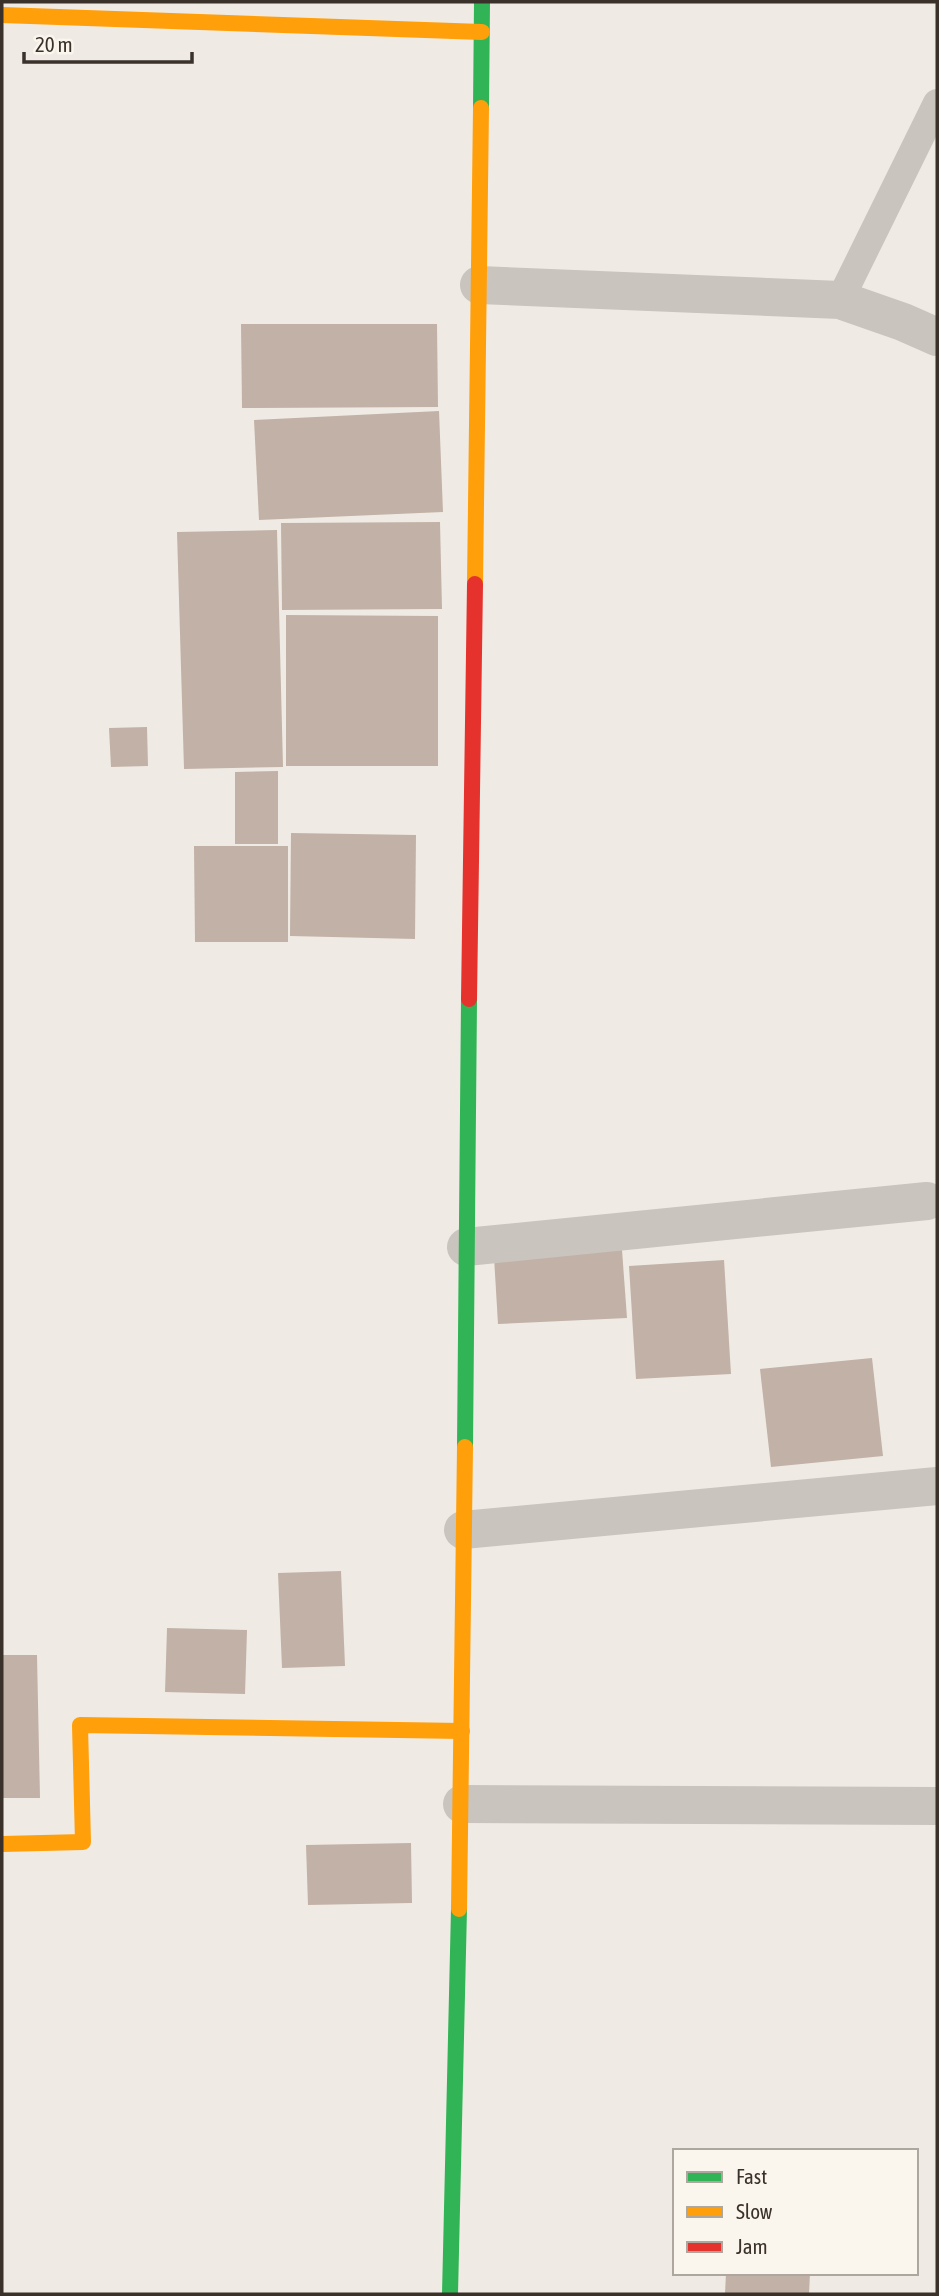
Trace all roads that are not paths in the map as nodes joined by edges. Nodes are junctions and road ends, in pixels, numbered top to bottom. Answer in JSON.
{"nodes":[{"id":1,"x":482,"y":2,"type":"edge"},
{"id":2,"x":2,"y":15,"type":"edge"},
{"id":3,"x":482,"y":32,"type":"junction"},
{"id":4,"x":937,"y":103,"type":"edge"},
{"id":5,"x":479,"y":285,"type":"junction"},
{"id":6,"x":840,"y":300,"type":"junction"},
{"id":7,"x":937,"y":337,"type":"edge"},
{"id":8,"x":927,"y":1201,"type":"dead end"},
{"id":9,"x":466,"y":1247,"type":"junction"},
{"id":10,"x":937,"y":1486,"type":"edge"},
{"id":11,"x":463,"y":1530,"type":"junction"},
{"id":12,"x":462,"y":1731,"type":"junction"},
{"id":13,"x":462,"y":1804,"type":"junction"},
{"id":14,"x":937,"y":1806,"type":"edge"},
{"id":15,"x":2,"y":1844,"type":"edge"},
{"id":16,"x":450,"y":2294,"type":"edge"}],
"edges":[{"from":1,"to":3,"type":"street"},
{"from":2,"to":3,"type":"street"},
{"from":3,"to":5,"type":"street"},
{"from":4,"to":6,"type":"lane"},
{"from":5,"to":6,"type":"street"},
{"from":5,"to":9,"type":"street"},
{"from":6,"to":7,"type":"street"},
{"from":8,"to":9,"type":"street"},
{"from":9,"to":11,"type":"street"},
{"from":10,"to":11,"type":"street"},
{"from":11,"to":12,"type":"street"},
{"from":12,"to":13,"type":"street"},
{"from":12,"to":15,"type":"street"},
{"from":13,"to":14,"type":"street"},
{"from":13,"to":16,"type":"street"}]}
